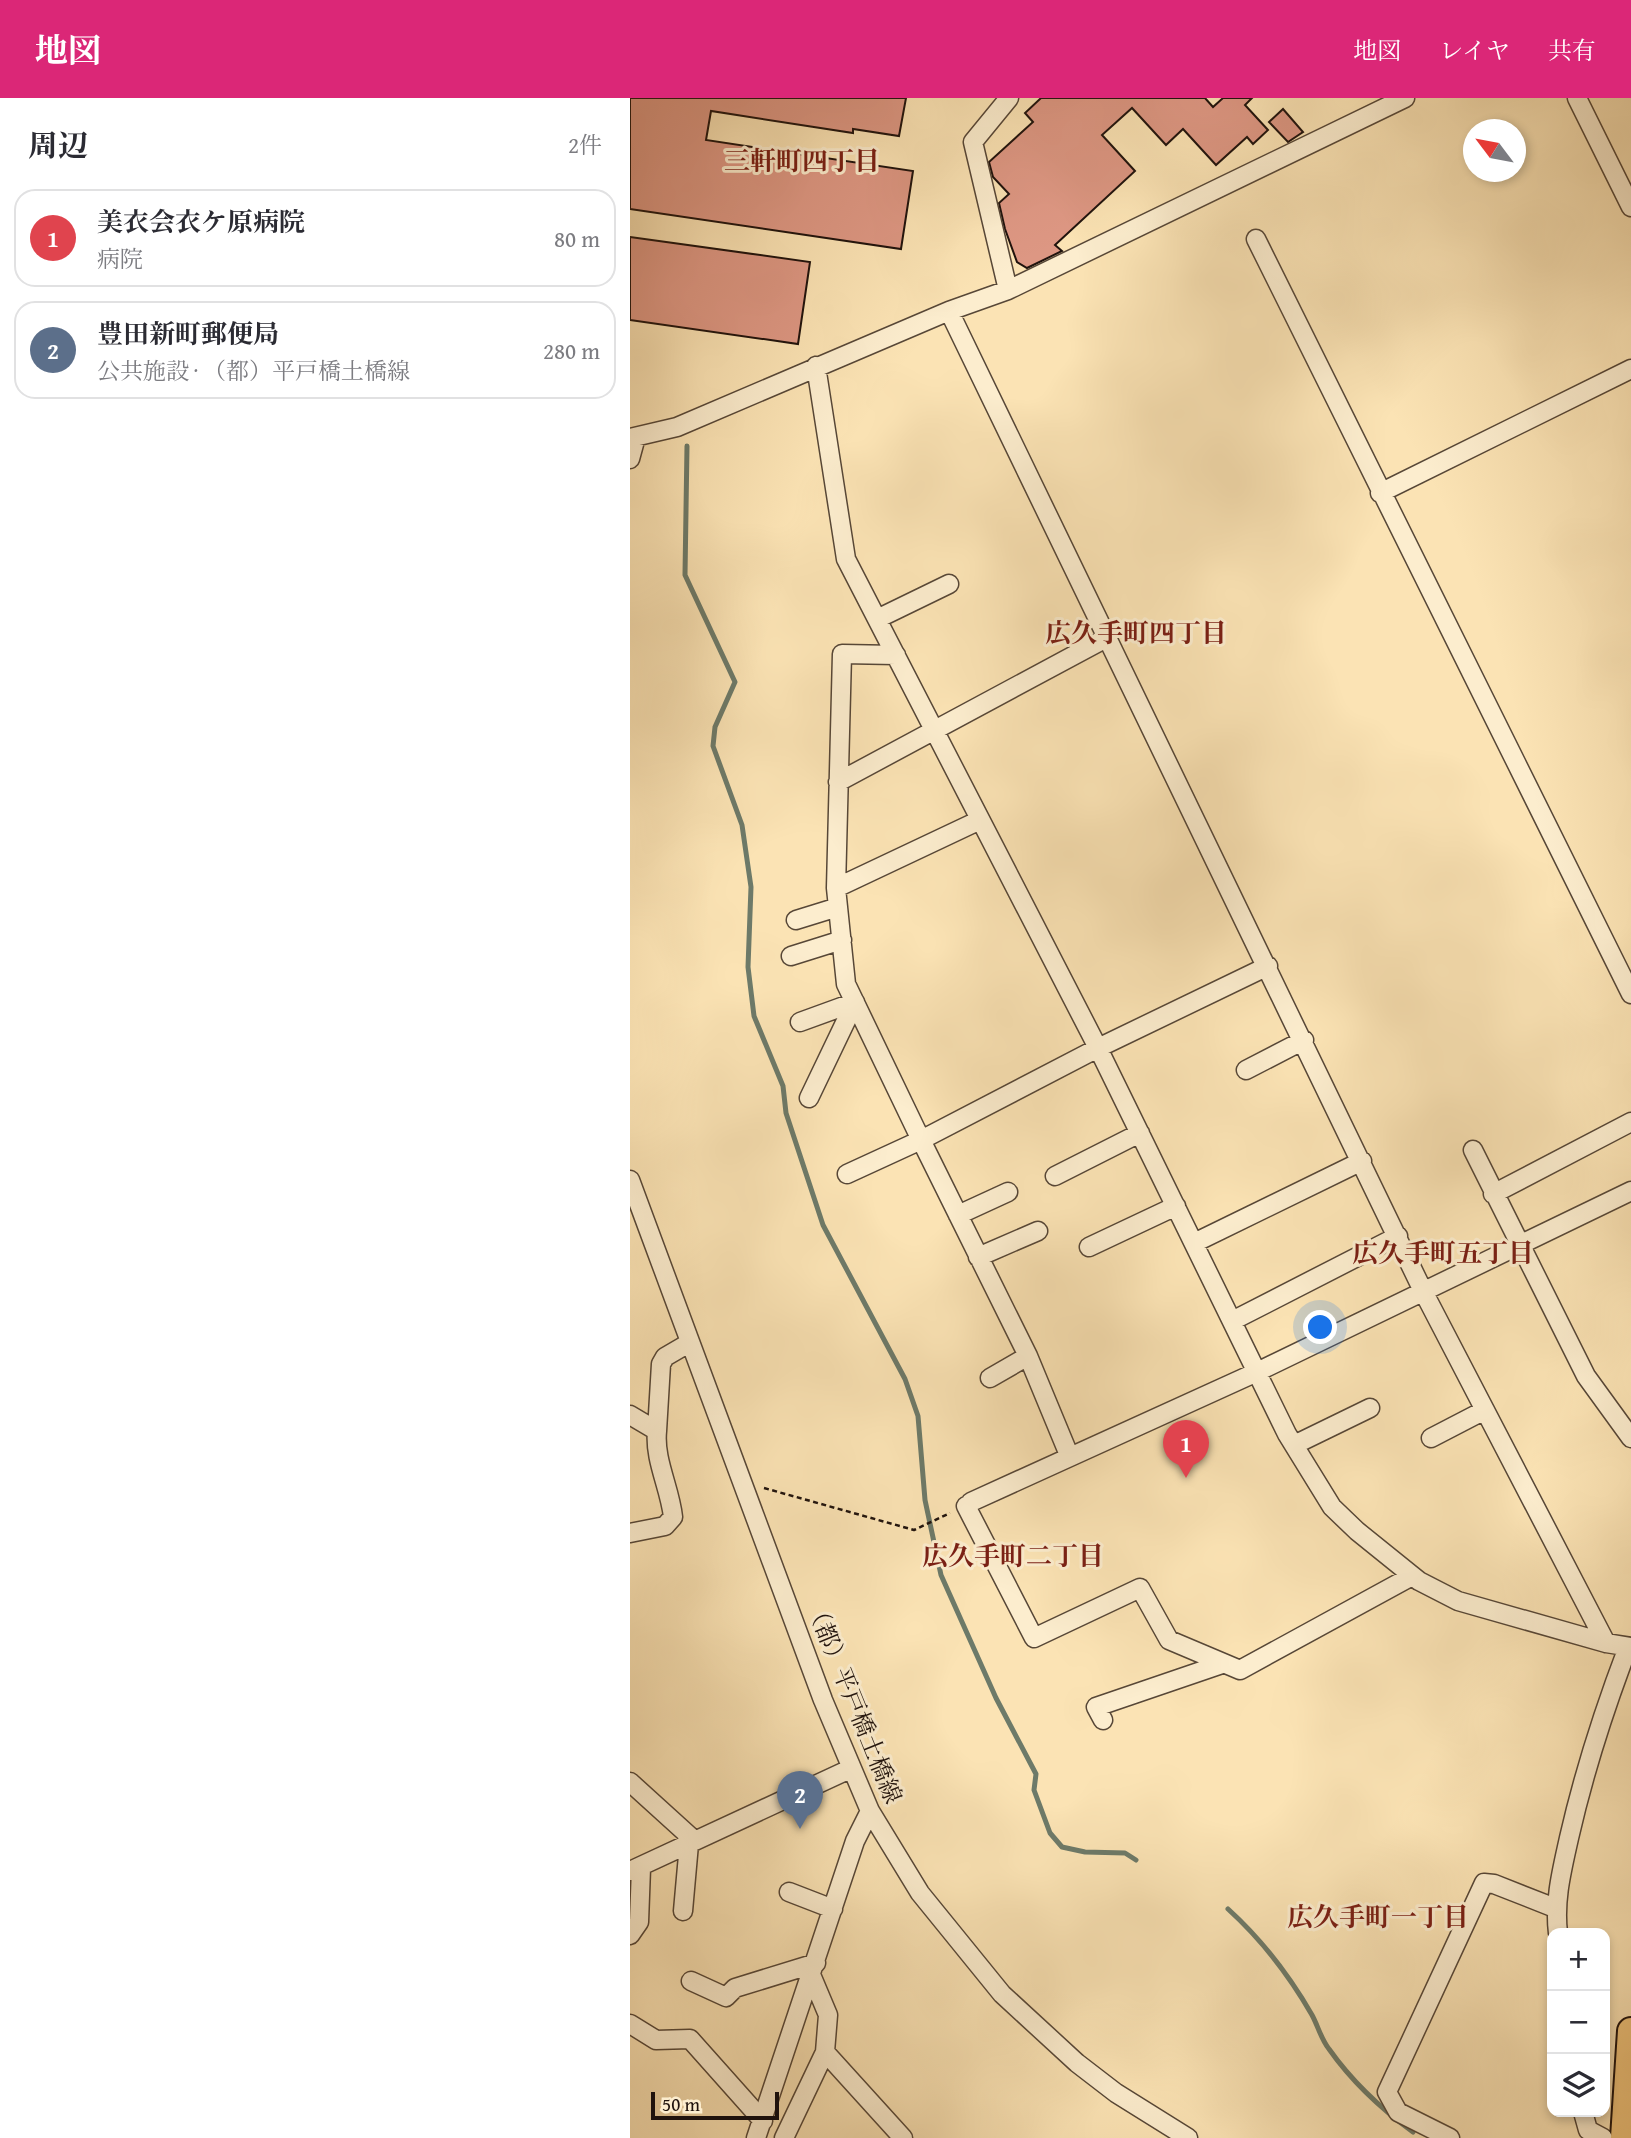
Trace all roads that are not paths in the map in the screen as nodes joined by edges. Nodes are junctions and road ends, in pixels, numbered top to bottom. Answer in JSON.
{"nodes":[{"id":1,"x":1009,"y":98,"type":"edge"},
{"id":2,"x":1405,"y":98,"type":"edge"},
{"id":3,"x":1577,"y":98,"type":"edge"},
{"id":4,"x":1631,"y":207,"type":"edge"},
{"id":5,"x":1256,"y":239,"type":"dead end"},
{"id":6,"x":1009,"y":290,"type":"junction"},
{"id":7,"x":949,"y":311,"type":"junction"},
{"id":8,"x":816,"y":366,"type":"junction"},
{"id":9,"x":1631,"y":369,"type":"edge"},
{"id":10,"x":633,"y":438,"type":"edge"},
{"id":11,"x":630,"y":459,"type":"edge"},
{"id":12,"x":1380,"y":494,"type":"junction"},
{"id":13,"x":949,"y":584,"type":"dead end"},
{"id":14,"x":877,"y":619,"type":"junction"},
{"id":15,"x":1108,"y":637,"type":"junction"},
{"id":16,"x":896,"y":655,"type":"junction"},
{"id":17,"x":935,"y":732,"type":"junction"},
{"id":18,"x":838,"y":782,"type":"junction"},
{"id":19,"x":981,"y":820,"type":"junction"},
{"id":20,"x":836,"y":888,"type":"junction"},
{"id":21,"x":838,"y":907,"type":"junction"},
{"id":22,"x":796,"y":920,"type":"dead end"},
{"id":23,"x":842,"y":940,"type":"junction"},
{"id":24,"x":791,"y":956,"type":"dead end"},
{"id":25,"x":1268,"y":966,"type":"junction"},
{"id":26,"x":1631,"y":994,"type":"edge"},
{"id":27,"x":855,"y":1002,"type":"junction"},
{"id":28,"x":800,"y":1022,"type":"dead end"},
{"id":29,"x":1304,"y":1040,"type":"junction"},
{"id":30,"x":1098,"y":1048,"type":"junction"},
{"id":31,"x":1246,"y":1070,"type":"dead end"},
{"id":32,"x":809,"y":1098,"type":"dead end"},
{"id":33,"x":1631,"y":1122,"type":"edge"},
{"id":34,"x":1140,"y":1133,"type":"junction"},
{"id":35,"x":921,"y":1140,"type":"junction"},
{"id":36,"x":1473,"y":1150,"type":"dead end"},
{"id":37,"x":1362,"y":1161,"type":"junction"},
{"id":38,"x":847,"y":1174,"type":"dead end"},
{"id":39,"x":1055,"y":1176,"type":"dead end"},
{"id":40,"x":630,"y":1180,"type":"edge"},
{"id":41,"x":1631,"y":1191,"type":"edge"},
{"id":42,"x":1008,"y":1192,"type":"dead end"},
{"id":43,"x":1493,"y":1194,"type":"junction"},
{"id":44,"x":1176,"y":1206,"type":"junction"},
{"id":45,"x":958,"y":1215,"type":"junction"},
{"id":46,"x":1038,"y":1231,"type":"dead end"},
{"id":47,"x":1398,"y":1236,"type":"junction"},
{"id":48,"x":1194,"y":1243,"type":"junction"},
{"id":49,"x":1519,"y":1246,"type":"junction"},
{"id":50,"x":1089,"y":1247,"type":"dead end"},
{"id":51,"x":978,"y":1257,"type":"junction"},
{"id":52,"x":1423,"y":1291,"type":"junction"},
{"id":53,"x":1232,"y":1321,"type":"junction"},
{"id":54,"x":689,"y":1343,"type":"junction"},
{"id":55,"x":1028,"y":1356,"type":"junction"},
{"id":56,"x":1257,"y":1372,"type":"junction"},
{"id":57,"x":990,"y":1378,"type":"dead end"},
{"id":58,"x":1370,"y":1408,"type":"dead end"},
{"id":59,"x":1485,"y":1410,"type":"junction"},
{"id":60,"x":630,"y":1415,"type":"edge"},
{"id":61,"x":657,"y":1431,"type":"junction"},
{"id":62,"x":1431,"y":1438,"type":"dead end"},
{"id":63,"x":1631,"y":1438,"type":"edge"},
{"id":64,"x":1294,"y":1445,"type":"junction"},
{"id":65,"x":1069,"y":1455,"type":"junction"},
{"id":66,"x":630,"y":1533,"type":"edge"},
{"id":67,"x":1412,"y":1576,"type":"junction"},
{"id":68,"x":1606,"y":1643,"type":"junction"},
{"id":69,"x":1630,"y":1647,"type":"edge"},
{"id":70,"x":1222,"y":1664,"type":"junction"},
{"id":71,"x":1103,"y":1720,"type":"dead end"},
{"id":72,"x":850,"y":1769,"type":"junction"},
{"id":73,"x":630,"y":1782,"type":"edge"},
{"id":74,"x":870,"y":1811,"type":"junction"},
{"id":75,"x":692,"y":1843,"type":"junction"},
{"id":76,"x":636,"y":1869,"type":"edge"},
{"id":77,"x":789,"y":1892,"type":"dead end"},
{"id":78,"x":833,"y":1909,"type":"junction"},
{"id":79,"x":1555,"y":1909,"type":"junction"},
{"id":80,"x":683,"y":1911,"type":"dead end"},
{"id":81,"x":1557,"y":1928,"type":"edge"},
{"id":82,"x":630,"y":1935,"type":"edge"},
{"id":83,"x":814,"y":1970,"type":"junction"},
{"id":84,"x":691,"y":1981,"type":"dead end"},
{"id":85,"x":632,"y":2030,"type":"edge"},
{"id":86,"x":1631,"y":2031,"type":"edge"},
{"id":87,"x":825,"y":2052,"type":"junction"},
{"id":88,"x":1584,"y":2117,"type":"edge"},
{"id":89,"x":763,"y":2121,"type":"junction"},
{"id":90,"x":756,"y":2138,"type":"edge"},
{"id":91,"x":784,"y":2138,"type":"edge"},
{"id":92,"x":903,"y":2138,"type":"edge"},
{"id":93,"x":1188,"y":2138,"type":"edge"},
{"id":94,"x":1450,"y":2138,"type":"edge"},
{"id":95,"x":1604,"y":2138,"type":"edge"},
{"id":96,"x":1624,"y":2138,"type":"edge"}],
"edges":[{"from":1,"to":6,"type":"street"},
{"from":2,"to":6,"type":"street"},
{"from":3,"to":4,"type":"street"},
{"from":5,"to":12,"type":"street"},
{"from":6,"to":7,"type":"street"},
{"from":7,"to":8,"type":"street"},
{"from":7,"to":15,"type":"street"},
{"from":8,"to":10,"type":"street"},
{"from":8,"to":14,"type":"street"},
{"from":9,"to":12,"type":"street"},
{"from":10,"to":11,"type":"street"},
{"from":12,"to":26,"type":"street"},
{"from":13,"to":14,"type":"street"},
{"from":14,"to":16,"type":"street"},
{"from":15,"to":17,"type":"street"},
{"from":15,"to":25,"type":"street"},
{"from":16,"to":17,"type":"street"},
{"from":16,"to":18,"type":"street"},
{"from":17,"to":18,"type":"street"},
{"from":17,"to":19,"type":"street"},
{"from":18,"to":20,"type":"street"},
{"from":19,"to":20,"type":"street"},
{"from":19,"to":30,"type":"street"},
{"from":20,"to":21,"type":"street"},
{"from":21,"to":22,"type":"street"},
{"from":21,"to":23,"type":"street"},
{"from":23,"to":24,"type":"street"},
{"from":23,"to":27,"type":"street"},
{"from":25,"to":29,"type":"street"},
{"from":25,"to":30,"type":"street"},
{"from":27,"to":28,"type":"street"},
{"from":27,"to":32,"type":"street"},
{"from":27,"to":35,"type":"street"},
{"from":29,"to":31,"type":"street"},
{"from":29,"to":37,"type":"street"},
{"from":30,"to":34,"type":"street"},
{"from":30,"to":35,"type":"street"},
{"from":33,"to":43,"type":"street"},
{"from":34,"to":39,"type":"street"},
{"from":34,"to":44,"type":"street"},
{"from":35,"to":38,"type":"street"},
{"from":35,"to":45,"type":"street"},
{"from":36,"to":43,"type":"street"},
{"from":37,"to":47,"type":"street"},
{"from":37,"to":48,"type":"street"},
{"from":40,"to":54,"type":"street","name":"（都）平戸橋土橋線"},
{"from":41,"to":49,"type":"street"},
{"from":42,"to":45,"type":"street"},
{"from":43,"to":49,"type":"street"},
{"from":44,"to":48,"type":"street"},
{"from":44,"to":50,"type":"street"},
{"from":45,"to":51,"type":"street"},
{"from":46,"to":51,"type":"street"},
{"from":47,"to":52,"type":"street"},
{"from":47,"to":53,"type":"street"},
{"from":48,"to":53,"type":"street"},
{"from":49,"to":52,"type":"street"},
{"from":49,"to":63,"type":"street"},
{"from":51,"to":55,"type":"street"},
{"from":52,"to":56,"type":"street"},
{"from":52,"to":59,"type":"street"},
{"from":53,"to":56,"type":"street"},
{"from":54,"to":61,"type":"street"},
{"from":54,"to":72,"type":"street","name":"（都）平戸橋土橋線"},
{"from":55,"to":57,"type":"street"},
{"from":55,"to":65,"type":"street"},
{"from":56,"to":64,"type":"street"},
{"from":56,"to":65,"type":"street"},
{"from":58,"to":64,"type":"street"},
{"from":59,"to":62,"type":"street"},
{"from":59,"to":68,"type":"street"},
{"from":60,"to":61,"type":"street"},
{"from":61,"to":66,"type":"street"},
{"from":64,"to":67,"type":"street"},
{"from":65,"to":70,"type":"street"},
{"from":67,"to":68,"type":"street"},
{"from":67,"to":70,"type":"street"},
{"from":68,"to":69,"type":"street"},
{"from":69,"to":79,"type":"street"},
{"from":70,"to":71,"type":"street"},
{"from":72,"to":74,"type":"street","name":"（都）平戸橋土橋線"},
{"from":72,"to":75,"type":"street"},
{"from":73,"to":75,"type":"street"},
{"from":74,"to":78,"type":"street"},
{"from":74,"to":93,"type":"street","name":"（都）平戸橋土橋線"},
{"from":75,"to":76,"type":"street"},
{"from":75,"to":80,"type":"street"},
{"from":76,"to":82,"type":"street"},
{"from":77,"to":78,"type":"street"},
{"from":78,"to":83,"type":"street"},
{"from":79,"to":81,"type":"street"},
{"from":79,"to":94,"type":"street"},
{"from":83,"to":84,"type":"street"},
{"from":83,"to":87,"type":"street"},
{"from":83,"to":89,"type":"street"},
{"from":85,"to":89,"type":"street"},
{"from":86,"to":96,"type":"highway"},
{"from":87,"to":91,"type":"street"},
{"from":87,"to":92,"type":"street"},
{"from":88,"to":95,"type":"street"},
{"from":89,"to":90,"type":"street"}]}
